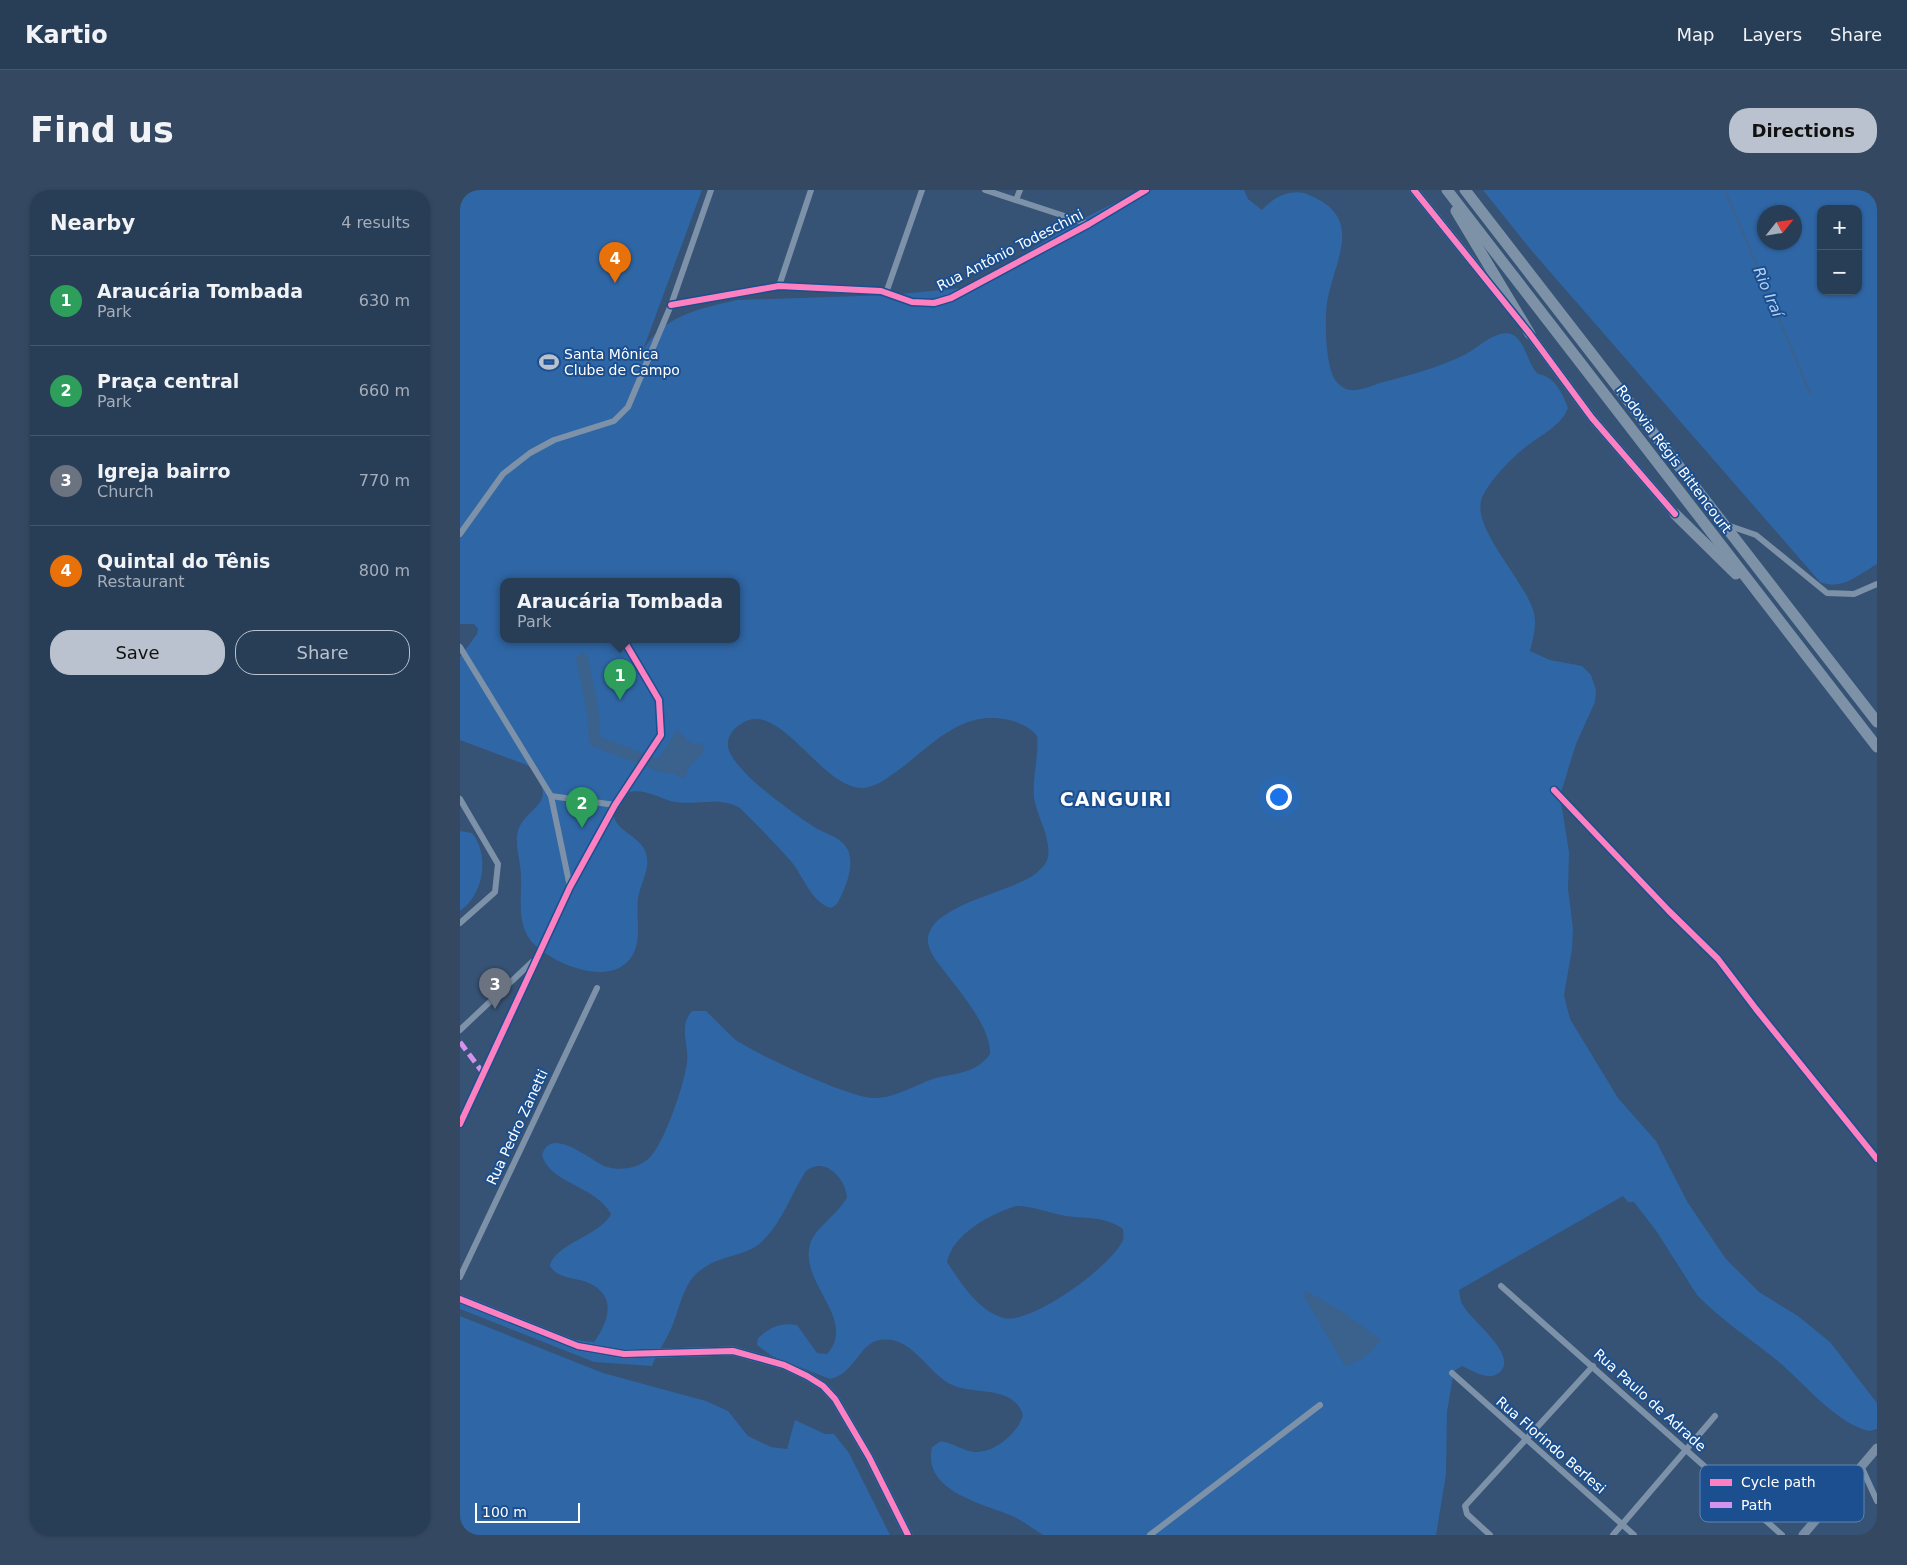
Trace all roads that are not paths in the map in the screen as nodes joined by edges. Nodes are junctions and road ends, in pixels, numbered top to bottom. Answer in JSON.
{"nodes":[{"id":1,"x":710,"y":190,"type":"edge"},
{"id":2,"x":812,"y":190,"type":"edge"},
{"id":3,"x":922,"y":190,"type":"edge"},
{"id":4,"x":985,"y":190,"type":"edge"},
{"id":5,"x":1020,"y":190,"type":"edge"},
{"id":6,"x":1134,"y":190,"type":"edge"},
{"id":7,"x":1146,"y":190,"type":"edge"},
{"id":8,"x":1414,"y":190,"type":"edge"},
{"id":9,"x":1443,"y":190,"type":"edge"},
{"id":10,"x":1447,"y":190,"type":"edge"},
{"id":11,"x":1465,"y":190,"type":"edge"},
{"id":12,"x":1131,"y":198,"type":"junction"},
{"id":13,"x":1016,"y":200,"type":"junction"},
{"id":14,"x":1090,"y":224,"type":"junction"},
{"id":15,"x":779,"y":286,"type":"junction"},
{"id":16,"x":886,"y":293,"type":"junction"},
{"id":17,"x":671,"y":305,"type":"junction"},
{"id":18,"x":1530,"y":334,"type":"junction"},
{"id":19,"x":1675,"y":514,"type":"joint"},
{"id":20,"x":1723,"y":524,"type":"junction"},
{"id":21,"x":460,"y":534,"type":"edge"},
{"id":22,"x":1877,"y":584,"type":"edge"},
{"id":23,"x":1758,"y":595,"type":"junction"},
{"id":24,"x":625,"y":643,"type":"edge"},
{"id":25,"x":460,"y":647,"type":"edge"},
{"id":26,"x":1877,"y":722,"type":"edge"},
{"id":27,"x":1877,"y":747,"type":"edge"},
{"id":28,"x":1554,"y":790,"type":"dead end"},
{"id":29,"x":551,"y":796,"type":"junction"},
{"id":30,"x":460,"y":799,"type":"edge"},
{"id":31,"x":615,"y":805,"type":"junction"},
{"id":32,"x":570,"y":887,"type":"junction"},
{"id":33,"x":460,"y":923,"type":"edge"},
{"id":34,"x":535,"y":960,"type":"junction"},
{"id":35,"x":597,"y":988,"type":"dead end"},
{"id":36,"x":460,"y":1030,"type":"edge"},
{"id":37,"x":460,"y":1124,"type":"edge"},
{"id":38,"x":1877,"y":1159,"type":"edge"},
{"id":39,"x":460,"y":1277,"type":"edge"},
{"id":40,"x":1501,"y":1286,"type":"dead end"},
{"id":41,"x":460,"y":1299,"type":"edge"},
{"id":42,"x":1593,"y":1366,"type":"junction"},
{"id":43,"x":1452,"y":1373,"type":"dead end"},
{"id":44,"x":1320,"y":1405,"type":"dead end"},
{"id":45,"x":1715,"y":1416,"type":"dead end"},
{"id":46,"x":1526,"y":1439,"type":"junction"},
{"id":47,"x":1877,"y":1448,"type":"edge"},
{"id":48,"x":1687,"y":1450,"type":"junction"},
{"id":49,"x":1704,"y":1465,"type":"edge"},
{"id":50,"x":1861,"y":1465,"type":"edge"},
{"id":51,"x":1864,"y":1474,"type":"edge"},
{"id":52,"x":1877,"y":1501,"type":"edge"},
{"id":53,"x":1767,"y":1522,"type":"edge"},
{"id":54,"x":1814,"y":1522,"type":"edge"},
{"id":55,"x":1623,"y":1525,"type":"junction"},
{"id":56,"x":908,"y":1535,"type":"edge"},
{"id":57,"x":1150,"y":1535,"type":"edge"},
{"id":58,"x":1490,"y":1535,"type":"edge"},
{"id":59,"x":1613,"y":1535,"type":"edge"},
{"id":60,"x":1634,"y":1535,"type":"edge"},
{"id":61,"x":1782,"y":1535,"type":"edge"},
{"id":62,"x":1803,"y":1535,"type":"edge"}],
"edges":[{"from":1,"to":17,"type":"street"},
{"from":2,"to":15,"type":"street"},
{"from":3,"to":16,"type":"street"},
{"from":4,"to":13,"type":"street"},
{"from":5,"to":13,"type":"street"},
{"from":6,"to":12,"type":"street"},
{"from":7,"to":12,"type":"street","name":"Rua Antônio Todeschini"},
{"from":8,"to":18,"type":"main road"},
{"from":9,"to":18,"type":"highway"},
{"from":10,"to":23,"type":"highway","name":"Rodovia Régis Bittencourt"},
{"from":11,"to":20,"type":"highway","name":"Rodovia Régis Bittencourt"},
{"from":12,"to":14,"type":"street","name":"Rua Antônio Todeschini"},
{"from":13,"to":14,"type":"street"},
{"from":14,"to":16,"type":"street","name":"Rua Antônio Todeschini"},
{"from":15,"to":16,"type":"street","name":"Rua Antônio Todeschini"},
{"from":15,"to":17,"type":"street","name":"Rua Antônio Todeschini"},
{"from":17,"to":21,"type":"street"},
{"from":18,"to":19,"type":"main road"},
{"from":19,"to":23,"type":"highway"},
{"from":20,"to":22,"type":"street"},
{"from":20,"to":26,"type":"highway","name":"Rodovia Régis Bittencourt"},
{"from":23,"to":27,"type":"highway","name":"Rodovia Régis Bittencourt"},
{"from":24,"to":31,"type":"street"},
{"from":25,"to":29,"type":"street"},
{"from":28,"to":38,"type":"street"},
{"from":29,"to":31,"type":"street"},
{"from":29,"to":32,"type":"street"},
{"from":30,"to":33,"type":"street"},
{"from":31,"to":32,"type":"street"},
{"from":32,"to":34,"type":"street"},
{"from":34,"to":36,"type":"street"},
{"from":34,"to":37,"type":"street"},
{"from":35,"to":39,"type":"street","name":"Rua Pedro Zanetti"},
{"from":40,"to":42,"type":"street","name":"Rua Paulo de Adrade"},
{"from":41,"to":56,"type":"main road"},
{"from":42,"to":46,"type":"street"},
{"from":42,"to":48,"type":"street","name":"Rua Paulo de Adrade"},
{"from":43,"to":46,"type":"street","name":"Rua Florindo Berlesi"},
{"from":44,"to":57,"type":"street"},
{"from":45,"to":48,"type":"street"},
{"from":46,"to":55,"type":"street","name":"Rua Florindo Berlesi"},
{"from":46,"to":58,"type":"street"},
{"from":47,"to":50,"type":"main road"},
{"from":48,"to":49,"type":"street","name":"Rua Paulo de Adrade"},
{"from":48,"to":55,"type":"street"},
{"from":51,"to":52,"type":"street"},
{"from":53,"to":61,"type":"street","name":"Rua Paulo de Adrade"},
{"from":54,"to":62,"type":"main road"},
{"from":55,"to":59,"type":"street"},
{"from":55,"to":60,"type":"street","name":"Rua Florindo Berlesi"}]}
